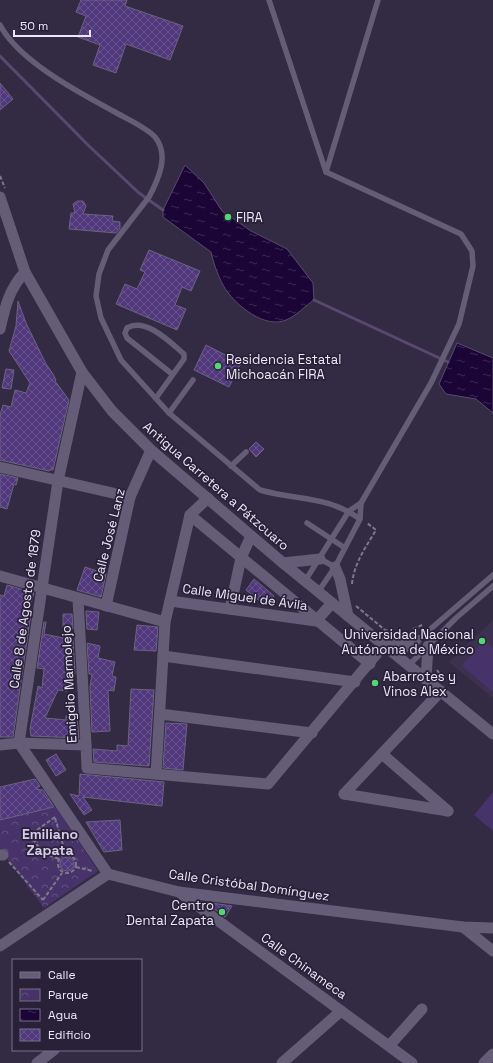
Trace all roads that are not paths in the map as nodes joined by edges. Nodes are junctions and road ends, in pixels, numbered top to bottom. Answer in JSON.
{"nodes":[{"id":1,"x":269,"y":0,"type":"edge"},
{"id":2,"x":378,"y":0,"type":"edge"},
{"id":3,"x":0,"y":25,"type":"edge"},
{"id":4,"x":326,"y":172,"type":"junction"},
{"id":5,"x":4,"y":195,"type":"edge"},
{"id":6,"x":25,"y":272,"type":"junction"},
{"id":7,"x":0,"y":329,"type":"edge"},
{"id":8,"x":82,"y":372,"type":"junction"},
{"id":9,"x":172,"y":374,"type":"junction"},
{"id":10,"x":193,"y":380,"type":"dead end"},
{"id":11,"x":156,"y":398,"type":"junction"},
{"id":12,"x":169,"y":413,"type":"junction"},
{"id":13,"x":151,"y":450,"type":"junction"},
{"id":14,"x":246,"y":452,"type":"dead end"},
{"id":15,"x":231,"y":466,"type":"junction"},
{"id":16,"x":0,"y":467,"type":"edge"},
{"id":17,"x":58,"y":480,"type":"junction"},
{"id":18,"x":130,"y":497,"type":"junction"},
{"id":19,"x":208,"y":498,"type":"junction"},
{"id":20,"x":361,"y":503,"type":"junction"},
{"id":21,"x":349,"y":511,"type":"junction"},
{"id":22,"x":190,"y":515,"type":"junction"},
{"id":23,"x":360,"y":519,"type":"junction"},
{"id":24,"x":307,"y":523,"type":"dead end"},
{"id":25,"x":251,"y":536,"type":"junction"},
{"id":26,"x":331,"y":539,"type":"junction"},
{"id":27,"x":346,"y":548,"type":"junction"},
{"id":28,"x":241,"y":558,"type":"junction"},
{"id":29,"x":320,"y":558,"type":"junction"},
{"id":30,"x":282,"y":563,"type":"junction"},
{"id":31,"x":335,"y":567,"type":"junction"},
{"id":32,"x":493,"y":575,"type":"edge"},
{"id":33,"x":0,"y":576,"type":"edge"},
{"id":34,"x":305,"y":581,"type":"junction"},
{"id":35,"x":493,"y":586,"type":"edge"},
{"id":36,"x":42,"y":588,"type":"junction"},
{"id":37,"x":318,"y":592,"type":"junction"},
{"id":38,"x":78,"y":598,"type":"junction"},
{"id":39,"x":170,"y":601,"type":"junction"},
{"id":40,"x":332,"y":603,"type":"junction"},
{"id":41,"x":106,"y":606,"type":"junction"},
{"id":42,"x":230,"y":609,"type":"junction"},
{"id":43,"x":450,"y":612,"type":"junction"},
{"id":44,"x":348,"y":616,"type":"junction"},
{"id":45,"x":456,"y":618,"type":"junction"},
{"id":46,"x":316,"y":621,"type":"junction"},
{"id":47,"x":165,"y":622,"type":"junction"},
{"id":48,"x":412,"y":636,"type":"junction"},
{"id":49,"x":384,"y":645,"type":"junction"},
{"id":50,"x":428,"y":646,"type":"junction"},
{"id":51,"x":163,"y":656,"type":"junction"},
{"id":52,"x":398,"y":656,"type":"junction"},
{"id":53,"x":370,"y":664,"type":"junction"},
{"id":54,"x":408,"y":665,"type":"junction"},
{"id":55,"x":426,"y":679,"type":"junction"},
{"id":56,"x":355,"y":682,"type":"junction"},
{"id":57,"x":445,"y":688,"type":"junction"},
{"id":58,"x":160,"y":714,"type":"junction"},
{"id":59,"x":312,"y":733,"type":"junction"},
{"id":60,"x":493,"y":734,"type":"edge"},
{"id":61,"x":19,"y":743,"type":"junction"},
{"id":62,"x":0,"y":745,"type":"edge"},
{"id":63,"x":86,"y":745,"type":"junction"},
{"id":64,"x":382,"y":754,"type":"junction"},
{"id":65,"x":156,"y":774,"type":"junction"},
{"id":66,"x":108,"y":874,"type":"junction"},
{"id":67,"x":179,"y":892,"type":"junction"},
{"id":68,"x":463,"y":927,"type":"junction"},
{"id":69,"x":493,"y":928,"type":"edge"},
{"id":70,"x":0,"y":946,"type":"edge"},
{"id":71,"x":493,"y":951,"type":"edge"},
{"id":72,"x":422,"y":1009,"type":"dead end"},
{"id":73,"x":341,"y":1011,"type":"junction"},
{"id":74,"x":389,"y":1046,"type":"junction"},
{"id":75,"x":53,"y":1051,"type":"edge"},
{"id":76,"x":493,"y":1054,"type":"edge"},
{"id":77,"x":37,"y":1063,"type":"edge"},
{"id":78,"x":282,"y":1063,"type":"edge"},
{"id":79,"x":412,"y":1063,"type":"edge"},
{"id":80,"x":484,"y":1063,"type":"edge"}],
"edges":[{"from":1,"to":4,"type":"lane"},
{"from":2,"to":4,"type":"lane"},
{"from":3,"to":11,"type":"lane"},
{"from":4,"to":20,"type":"lane"},
{"from":5,"to":6,"type":"street","name":"Antigua Carretera a Pátzcuaro"},
{"from":6,"to":7,"type":"street"},
{"from":6,"to":8,"type":"street","name":"Antigua Carretera a Pátzcuaro"},
{"from":8,"to":13,"type":"street","name":"Antigua Carretera a Pátzcuaro"},
{"from":8,"to":17,"type":"street","name":"Calle 8 de Agosto de 1879"},
{"from":9,"to":9,"type":"lane"},
{"from":9,"to":11,"type":"lane"},
{"from":10,"to":12,"type":"lane"},
{"from":11,"to":12,"type":"lane"},
{"from":12,"to":15,"type":"lane"},
{"from":13,"to":18,"type":"street","name":"Calle José Lanz"},
{"from":13,"to":19,"type":"street","name":"Antigua Carretera a Pátzcuaro"},
{"from":14,"to":15,"type":"lane"},
{"from":15,"to":21,"type":"lane"},
{"from":16,"to":17,"type":"street"},
{"from":17,"to":18,"type":"street"},
{"from":17,"to":36,"type":"street","name":"Calle 8 de Agosto de 1879"},
{"from":18,"to":41,"type":"street","name":"Calle José Lanz"},
{"from":19,"to":22,"type":"street"},
{"from":19,"to":25,"type":"street","name":"Antigua Carretera a Pátzcuaro"},
{"from":20,"to":21,"type":"lane"},
{"from":20,"to":23,"type":"lane"},
{"from":21,"to":23,"type":"lane"},
{"from":21,"to":26,"type":"lane"},
{"from":22,"to":28,"type":"street"},
{"from":22,"to":39,"type":"street"},
{"from":23,"to":27,"type":"lane"},
{"from":24,"to":26,"type":"lane"},
{"from":25,"to":28,"type":"street"},
{"from":25,"to":30,"type":"street","name":"Antigua Carretera a Pátzcuaro"},
{"from":26,"to":27,"type":"lane"},
{"from":26,"to":29,"type":"lane"},
{"from":27,"to":31,"type":"lane"},
{"from":28,"to":42,"type":"street"},
{"from":28,"to":46,"type":"street"},
{"from":29,"to":30,"type":"street"},
{"from":29,"to":31,"type":"lane"},
{"from":29,"to":34,"type":"lane"},
{"from":30,"to":34,"type":"street","name":"Antigua Carretera a Pátzcuaro"},
{"from":31,"to":37,"type":"lane"},
{"from":31,"to":44,"type":"street"},
{"from":32,"to":43,"type":"lane"},
{"from":33,"to":36,"type":"street"},
{"from":34,"to":37,"type":"street","name":"Antigua Carretera a Pátzcuaro"},
{"from":35,"to":45,"type":"lane"},
{"from":36,"to":38,"type":"street"},
{"from":36,"to":61,"type":"street","name":"Calle 8 de Agosto de 1879"},
{"from":37,"to":40,"type":"street","name":"Antigua Carretera a Pátzcuaro"},
{"from":38,"to":41,"type":"street"},
{"from":38,"to":63,"type":"street","name":"Emigdio Marmolejo"},
{"from":39,"to":42,"type":"street","name":"Calle Miguel de Ávila"},
{"from":39,"to":47,"type":"street"},
{"from":40,"to":44,"type":"street","name":"Antigua Carretera a Pátzcuaro"},
{"from":40,"to":46,"type":"street"},
{"from":41,"to":47,"type":"street"},
{"from":42,"to":46,"type":"street","name":"Calle Miguel de Ávila"},
{"from":43,"to":45,"type":"lane"},
{"from":43,"to":48,"type":"lane"},
{"from":44,"to":49,"type":"street","name":"Antigua Carretera a Pátzcuaro"},
{"from":45,"to":50,"type":"lane"},
{"from":46,"to":53,"type":"street"},
{"from":47,"to":51,"type":"street"},
{"from":48,"to":49,"type":"street"},
{"from":48,"to":52,"type":"lane"},
{"from":49,"to":52,"type":"street","name":"Antigua Carretera a Pátzcuaro"},
{"from":49,"to":53,"type":"street"},
{"from":50,"to":54,"type":"lane"},
{"from":50,"to":55,"type":"street"},
{"from":51,"to":56,"type":"street"},
{"from":51,"to":58,"type":"street"},
{"from":52,"to":54,"type":"street","name":"Antigua Carretera a Pátzcuaro"},
{"from":53,"to":56,"type":"street"},
{"from":54,"to":55,"type":"street","name":"Antigua Carretera a Pátzcuaro"},
{"from":55,"to":57,"type":"street","name":"Antigua Carretera a Pátzcuaro"},
{"from":56,"to":59,"type":"street"},
{"from":57,"to":60,"type":"street","name":"Antigua Carretera a Pátzcuaro"},
{"from":57,"to":64,"type":"street"},
{"from":58,"to":59,"type":"street"},
{"from":58,"to":65,"type":"street"},
{"from":59,"to":65,"type":"street"},
{"from":61,"to":62,"type":"street"},
{"from":61,"to":63,"type":"street"},
{"from":61,"to":66,"type":"street"},
{"from":63,"to":65,"type":"street","name":"Emigdio Marmolejo"},
{"from":64,"to":64,"type":"street"},
{"from":66,"to":67,"type":"street","name":"Calle Cristóbal Domínguez"},
{"from":66,"to":70,"type":"street"},
{"from":67,"to":68,"type":"street","name":"Calle Cristóbal Domínguez"},
{"from":67,"to":73,"type":"street","name":"Calle Chinameca"},
{"from":68,"to":69,"type":"street","name":"Calle Cristóbal Domínguez"},
{"from":68,"to":71,"type":"street"},
{"from":72,"to":74,"type":"street"},
{"from":73,"to":74,"type":"street","name":"Calle Chinameca"},
{"from":73,"to":78,"type":"street"},
{"from":74,"to":79,"type":"street","name":"Calle Chinameca"},
{"from":75,"to":77,"type":"street"},
{"from":76,"to":80,"type":"street"}]}
